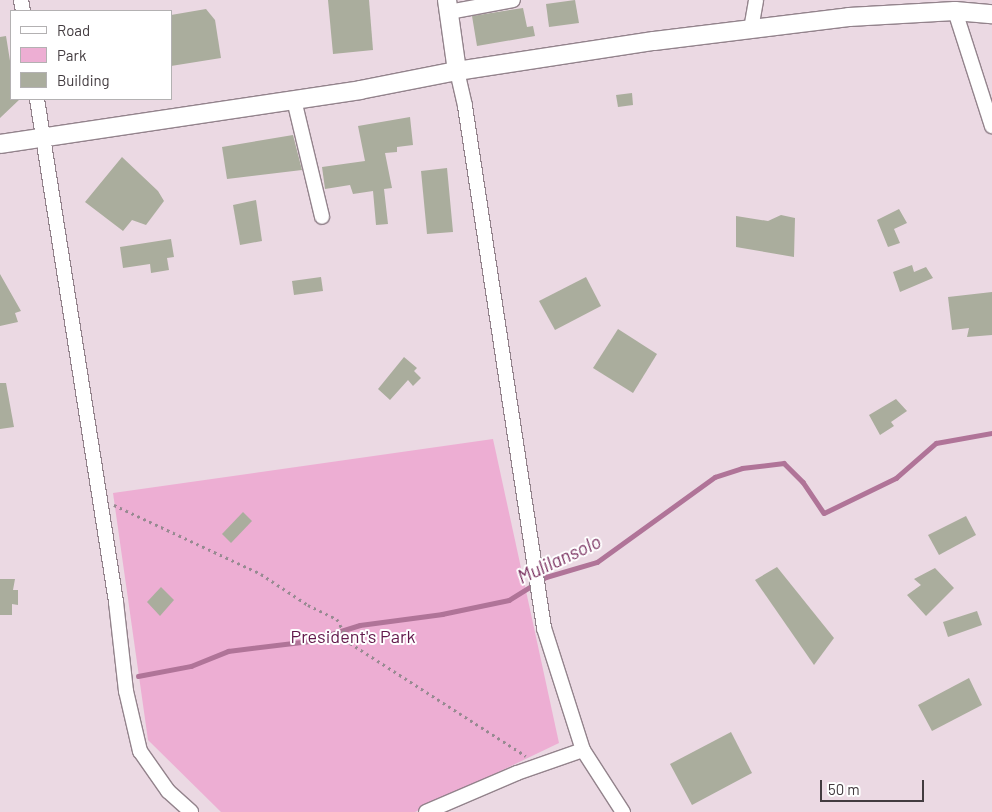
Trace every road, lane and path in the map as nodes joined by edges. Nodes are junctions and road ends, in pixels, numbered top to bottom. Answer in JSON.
{"nodes":[{"id":1,"x":513,"y":0,"type":"edge"},
{"id":2,"x":756,"y":0,"type":"edge"},
{"id":3,"x":448,"y":6,"type":"edge"},
{"id":4,"x":955,"y":11,"type":"junction"},
{"id":5,"x":992,"y":14,"type":"edge"},
{"id":6,"x":751,"y":29,"type":"junction"},
{"id":7,"x":457,"y":72,"type":"junction"},
{"id":8,"x":37,"y":100,"type":"edge"},
{"id":9,"x":294,"y":100,"type":"junction"},
{"id":10,"x":992,"y":126,"type":"edge"},
{"id":11,"x":43,"y":137,"type":"junction"},
{"id":12,"x":0,"y":144,"type":"edge"},
{"id":13,"x":322,"y":217,"type":"dead end"},
{"id":14,"x":99,"y":498,"type":"junction"},
{"id":15,"x":582,"y":750,"type":"junction"},
{"id":16,"x":537,"y":766,"type":"junction"},
{"id":17,"x":191,"y":812,"type":"edge"},
{"id":18,"x":426,"y":812,"type":"edge"},
{"id":19,"x":624,"y":812,"type":"edge"}],
"edges":[{"from":1,"to":3,"type":"street"},
{"from":2,"to":6,"type":"street"},
{"from":3,"to":7,"type":"main road"},
{"from":4,"to":5,"type":"main road"},
{"from":4,"to":6,"type":"main road"},
{"from":4,"to":10,"type":"street"},
{"from":6,"to":7,"type":"main road"},
{"from":7,"to":9,"type":"main road"},
{"from":7,"to":15,"type":"street"},
{"from":8,"to":11,"type":"street"},
{"from":9,"to":11,"type":"main road"},
{"from":9,"to":13,"type":"street"},
{"from":11,"to":12,"type":"main road"},
{"from":11,"to":14,"type":"street"},
{"from":14,"to":16,"type":"path"},
{"from":14,"to":17,"type":"street"},
{"from":15,"to":16,"type":"street"},
{"from":15,"to":19,"type":"street"},
{"from":16,"to":18,"type":"street"}]}
